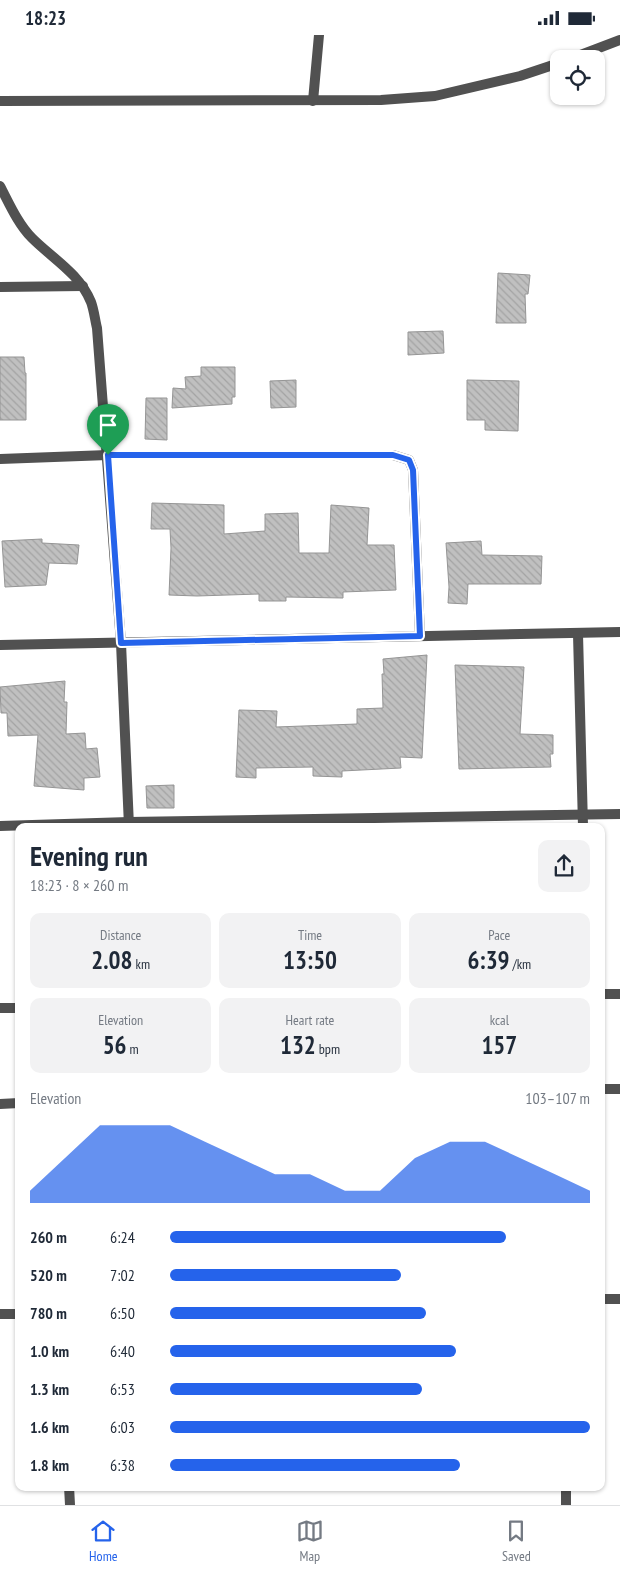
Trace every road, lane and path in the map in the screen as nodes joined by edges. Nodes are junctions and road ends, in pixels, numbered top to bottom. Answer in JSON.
{"nodes":[{"id":1,"x":318,"y":35,"type":"edge"},
{"id":2,"x":620,"y":40,"type":"edge"},
{"id":3,"x":594,"y":50,"type":"edge"},
{"id":4,"x":550,"y":66,"type":"edge"},
{"id":5,"x":0,"y":101,"type":"edge"},
{"id":6,"x":312,"y":101,"type":"junction"},
{"id":7,"x":0,"y":186,"type":"edge"},
{"id":8,"x":83,"y":286,"type":"junction"},
{"id":9,"x":0,"y":287,"type":"edge"},
{"id":10,"x":108,"y":455,"type":"junction"},
{"id":11,"x":0,"y":459,"type":"edge"},
{"id":12,"x":620,"y":632,"type":"edge"},
{"id":13,"x":578,"y":633,"type":"junction"},
{"id":14,"x":420,"y":636,"type":"junction"},
{"id":15,"x":121,"y":643,"type":"junction"},
{"id":16,"x":0,"y":645,"type":"edge"},
{"id":17,"x":620,"y":814,"type":"edge"},
{"id":18,"x":582,"y":815,"type":"junction"},
{"id":19,"x":129,"y":823,"type":"edge"},
{"id":20,"x":179,"y":823,"type":"edge"},
{"id":21,"x":583,"y":823,"type":"edge"},
{"id":22,"x":0,"y":826,"type":"edge"},
{"id":23,"x":15,"y":826,"type":"edge"},
{"id":24,"x":620,"y":993,"type":"edge"},
{"id":25,"x":605,"y":994,"type":"edge"},
{"id":26,"x":0,"y":1008,"type":"edge"},
{"id":27,"x":15,"y":1008,"type":"edge"},
{"id":28,"x":605,"y":1089,"type":"edge"},
{"id":29,"x":620,"y":1089,"type":"edge"},
{"id":30,"x":15,"y":1103,"type":"edge"},
{"id":31,"x":0,"y":1104,"type":"edge"},
{"id":32,"x":605,"y":1299,"type":"edge"},
{"id":33,"x":620,"y":1299,"type":"edge"},
{"id":34,"x":0,"y":1314,"type":"edge"},
{"id":35,"x":15,"y":1314,"type":"edge"},
{"id":36,"x":69,"y":1491,"type":"edge"},
{"id":37,"x":566,"y":1491,"type":"edge"},
{"id":38,"x":70,"y":1505,"type":"edge"},
{"id":39,"x":566,"y":1505,"type":"edge"}],
"edges":[{"from":1,"to":6,"type":"street"},
{"from":2,"to":3,"type":"street"},
{"from":4,"to":6,"type":"street"},
{"from":5,"to":6,"type":"street"},
{"from":7,"to":8,"type":"street"},
{"from":8,"to":9,"type":"street"},
{"from":8,"to":10,"type":"street"},
{"from":10,"to":11,"type":"street"},
{"from":10,"to":14,"type":"street"},
{"from":10,"to":15,"type":"street"},
{"from":12,"to":13,"type":"street"},
{"from":13,"to":14,"type":"street"},
{"from":13,"to":18,"type":"street"},
{"from":14,"to":15,"type":"street"},
{"from":15,"to":16,"type":"street"},
{"from":15,"to":19,"type":"street"},
{"from":17,"to":18,"type":"street"},
{"from":18,"to":20,"type":"street"},
{"from":18,"to":21,"type":"street"},
{"from":22,"to":23,"type":"street"},
{"from":24,"to":25,"type":"street"},
{"from":26,"to":27,"type":"street"},
{"from":28,"to":29,"type":"street"},
{"from":30,"to":31,"type":"street"},
{"from":32,"to":33,"type":"street"},
{"from":34,"to":35,"type":"street"},
{"from":36,"to":38,"type":"street"},
{"from":37,"to":39,"type":"street"}]}
